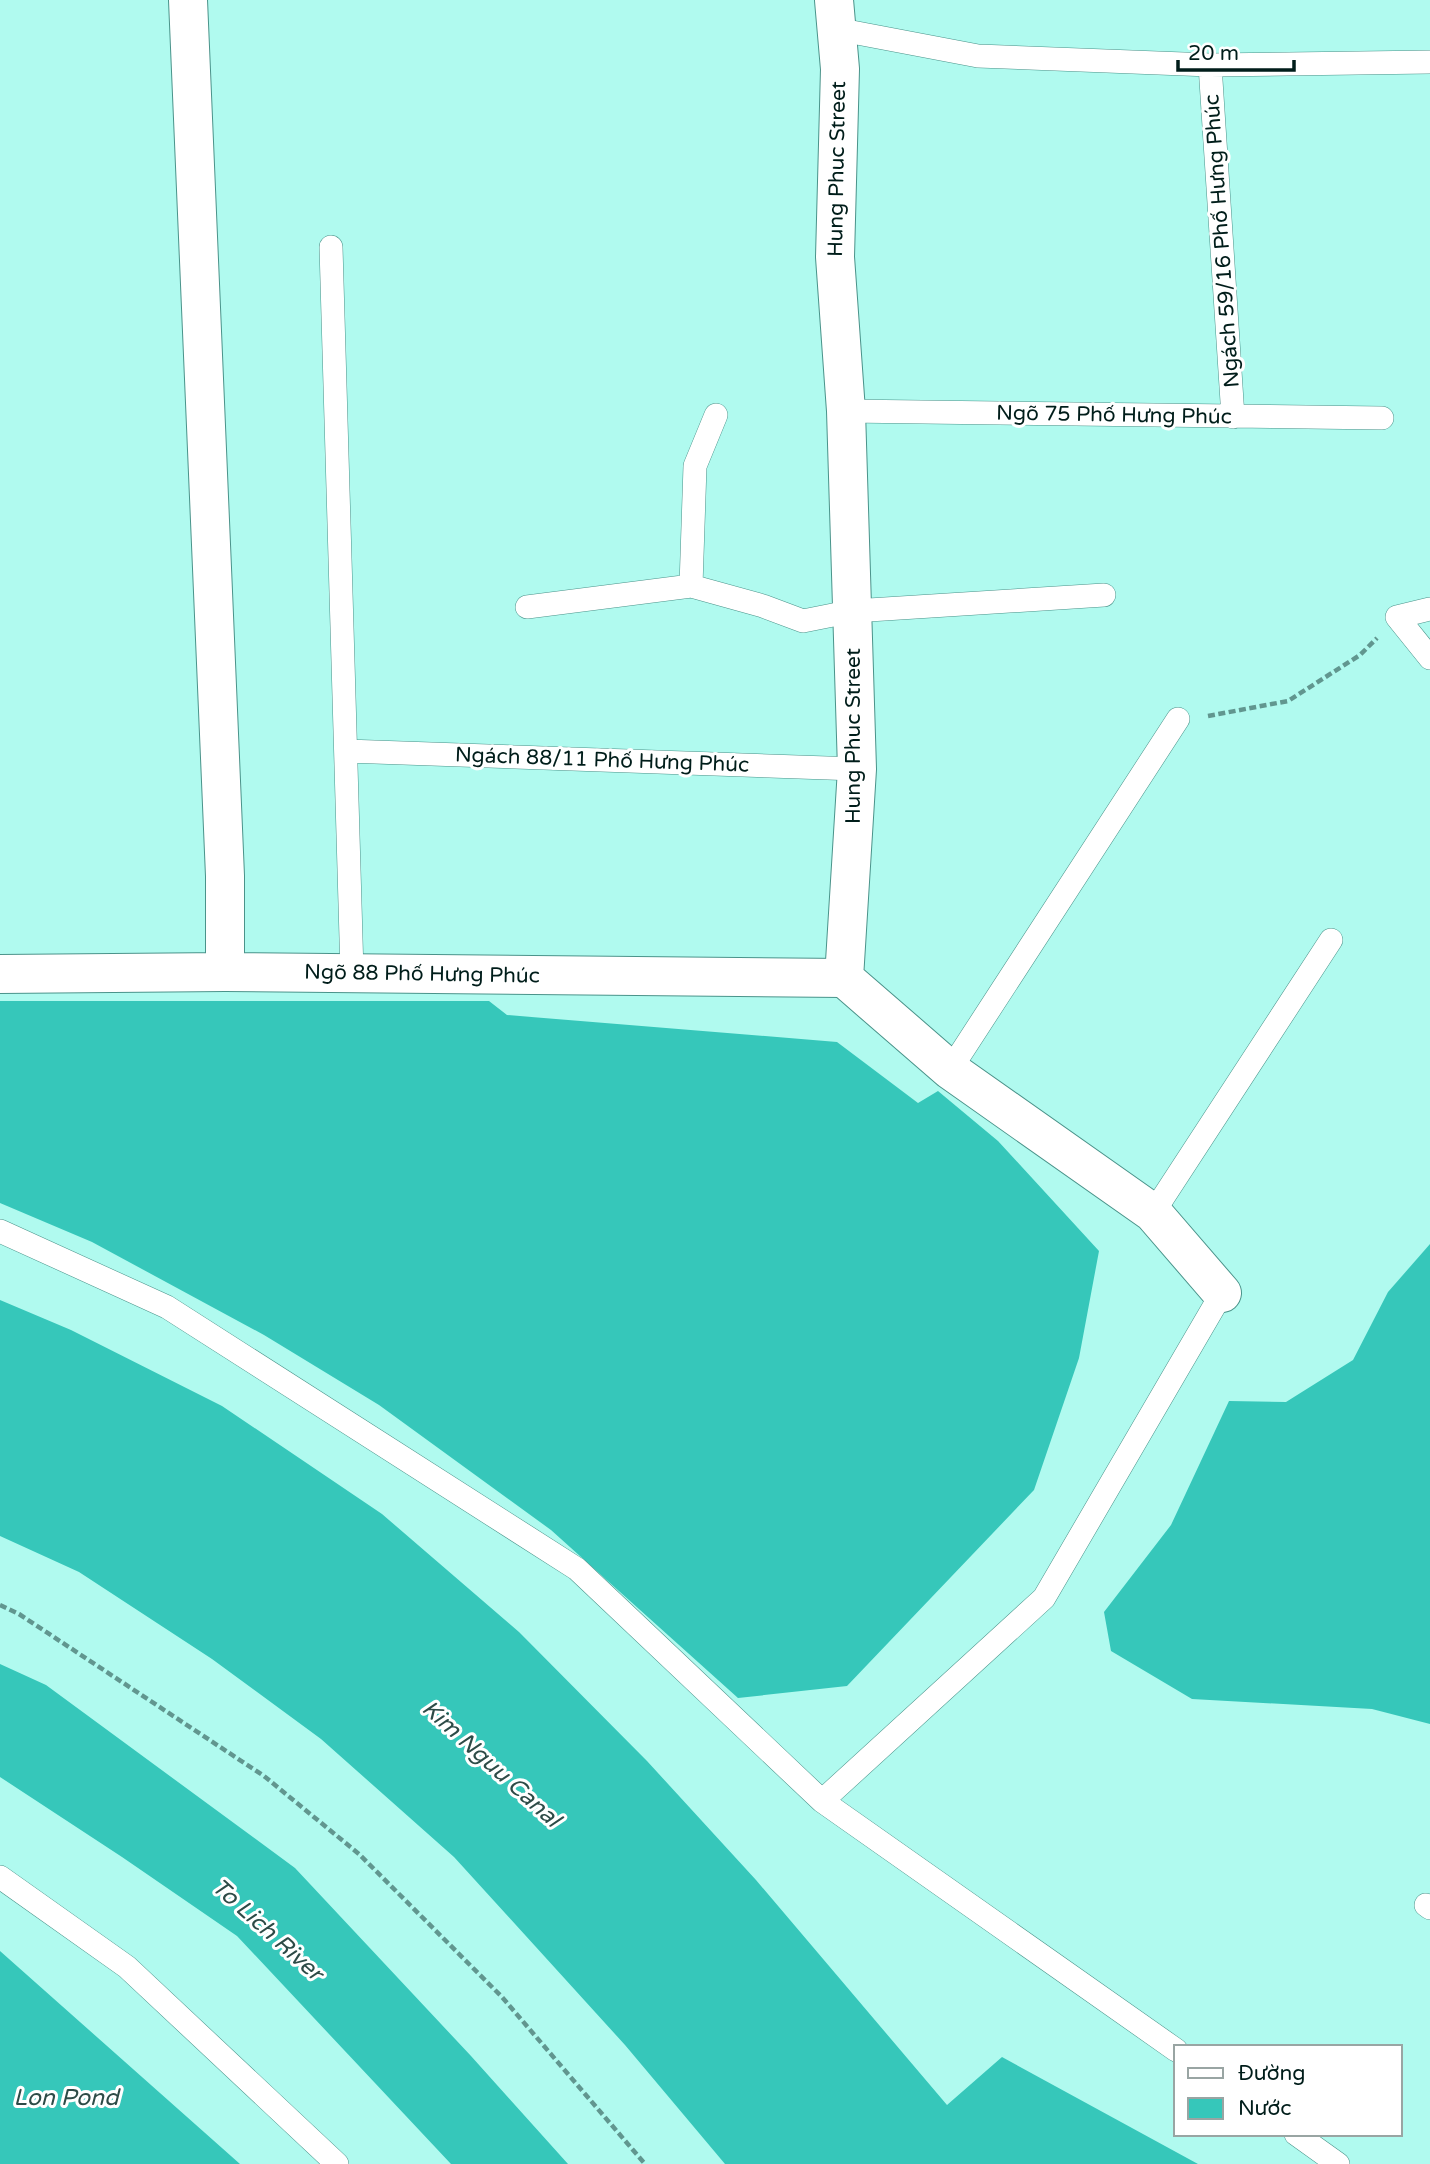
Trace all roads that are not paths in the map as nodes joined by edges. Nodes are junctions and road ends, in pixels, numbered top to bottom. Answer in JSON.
{"nodes":[{"id":1,"x":188,"y":0,"type":"edge"},
{"id":2,"x":835,"y":15,"type":"edge"},
{"id":3,"x":1430,"y":62,"type":"edge"},
{"id":4,"x":1210,"y":65,"type":"junction"},
{"id":5,"x":331,"y":247,"type":"dead end"},
{"id":6,"x":846,"y":411,"type":"junction"},
{"id":7,"x":716,"y":415,"type":"dead end"},
{"id":8,"x":1233,"y":416,"type":"junction"},
{"id":9,"x":1382,"y":418,"type":"dead end"},
{"id":10,"x":691,"y":586,"type":"junction"},
{"id":11,"x":1104,"y":595,"type":"dead end"},
{"id":12,"x":527,"y":607,"type":"dead end"},
{"id":13,"x":1430,"y":609,"type":"edge"},
{"id":14,"x":853,"y":611,"type":"junction"},
{"id":15,"x":1430,"y":658,"type":"edge"},
{"id":16,"x":1178,"y":719,"type":"road end"},
{"id":17,"x":346,"y":751,"type":"junction"},
{"id":18,"x":857,"y":769,"type":"junction"},
{"id":19,"x":1331,"y":940,"type":"dead end"},
{"id":20,"x":225,"y":972,"type":"junction"},
{"id":21,"x":352,"y":973,"type":"junction"},
{"id":22,"x":0,"y":974,"type":"edge"},
{"id":23,"x":844,"y":978,"type":"junction"},
{"id":24,"x":950,"y":1070,"type":"junction"},
{"id":25,"x":1153,"y":1213,"type":"junction"},
{"id":26,"x":0,"y":1231,"type":"edge"},
{"id":27,"x":1222,"y":1293,"type":"joint"},
{"id":28,"x":822,"y":1801,"type":"junction"},
{"id":29,"x":0,"y":1877,"type":"edge"},
{"id":30,"x":1174,"y":2049,"type":"edge"},
{"id":31,"x":1299,"y":2136,"type":"edge"},
{"id":32,"x":337,"y":2164,"type":"edge"},
{"id":33,"x":1338,"y":2164,"type":"edge"}],
"edges":[{"from":1,"to":20,"type":"street"},
{"from":2,"to":4,"type":"lane"},
{"from":2,"to":6,"type":"street","name":"Hung Phuc Street"},
{"from":3,"to":4,"type":"lane"},
{"from":4,"to":8,"type":"lane","name":"Ngách 59/16 Phố Hưng Phúc"},
{"from":5,"to":17,"type":"lane"},
{"from":6,"to":8,"type":"lane","name":"Ngõ 75 Phố Hưng Phúc"},
{"from":6,"to":14,"type":"street","name":"Hung Phuc Street"},
{"from":7,"to":10,"type":"lane"},
{"from":8,"to":9,"type":"lane","name":"Ngõ 75 Phố Hưng Phúc"},
{"from":10,"to":12,"type":"lane"},
{"from":10,"to":14,"type":"lane"},
{"from":11,"to":14,"type":"lane"},
{"from":13,"to":15,"type":"lane"},
{"from":14,"to":18,"type":"street","name":"Hung Phuc Street"},
{"from":16,"to":24,"type":"lane"},
{"from":17,"to":18,"type":"lane","name":"Ngách 88/11 Phố Hưng Phúc"},
{"from":17,"to":21,"type":"lane"},
{"from":18,"to":23,"type":"street","name":"Hung Phuc Street"},
{"from":19,"to":25,"type":"lane"},
{"from":20,"to":21,"type":"street","name":"Ngõ 88 Phố Hưng Phúc"},
{"from":20,"to":22,"type":"street","name":"Ngõ 88 Phố Hưng Phúc"},
{"from":21,"to":23,"type":"street","name":"Ngõ 88 Phố Hưng Phúc"},
{"from":23,"to":24,"type":"street"},
{"from":24,"to":25,"type":"street"},
{"from":25,"to":27,"type":"street"},
{"from":26,"to":28,"type":"lane"},
{"from":27,"to":28,"type":"lane"},
{"from":28,"to":30,"type":"lane"},
{"from":29,"to":32,"type":"lane"},
{"from":31,"to":33,"type":"lane"}]}
